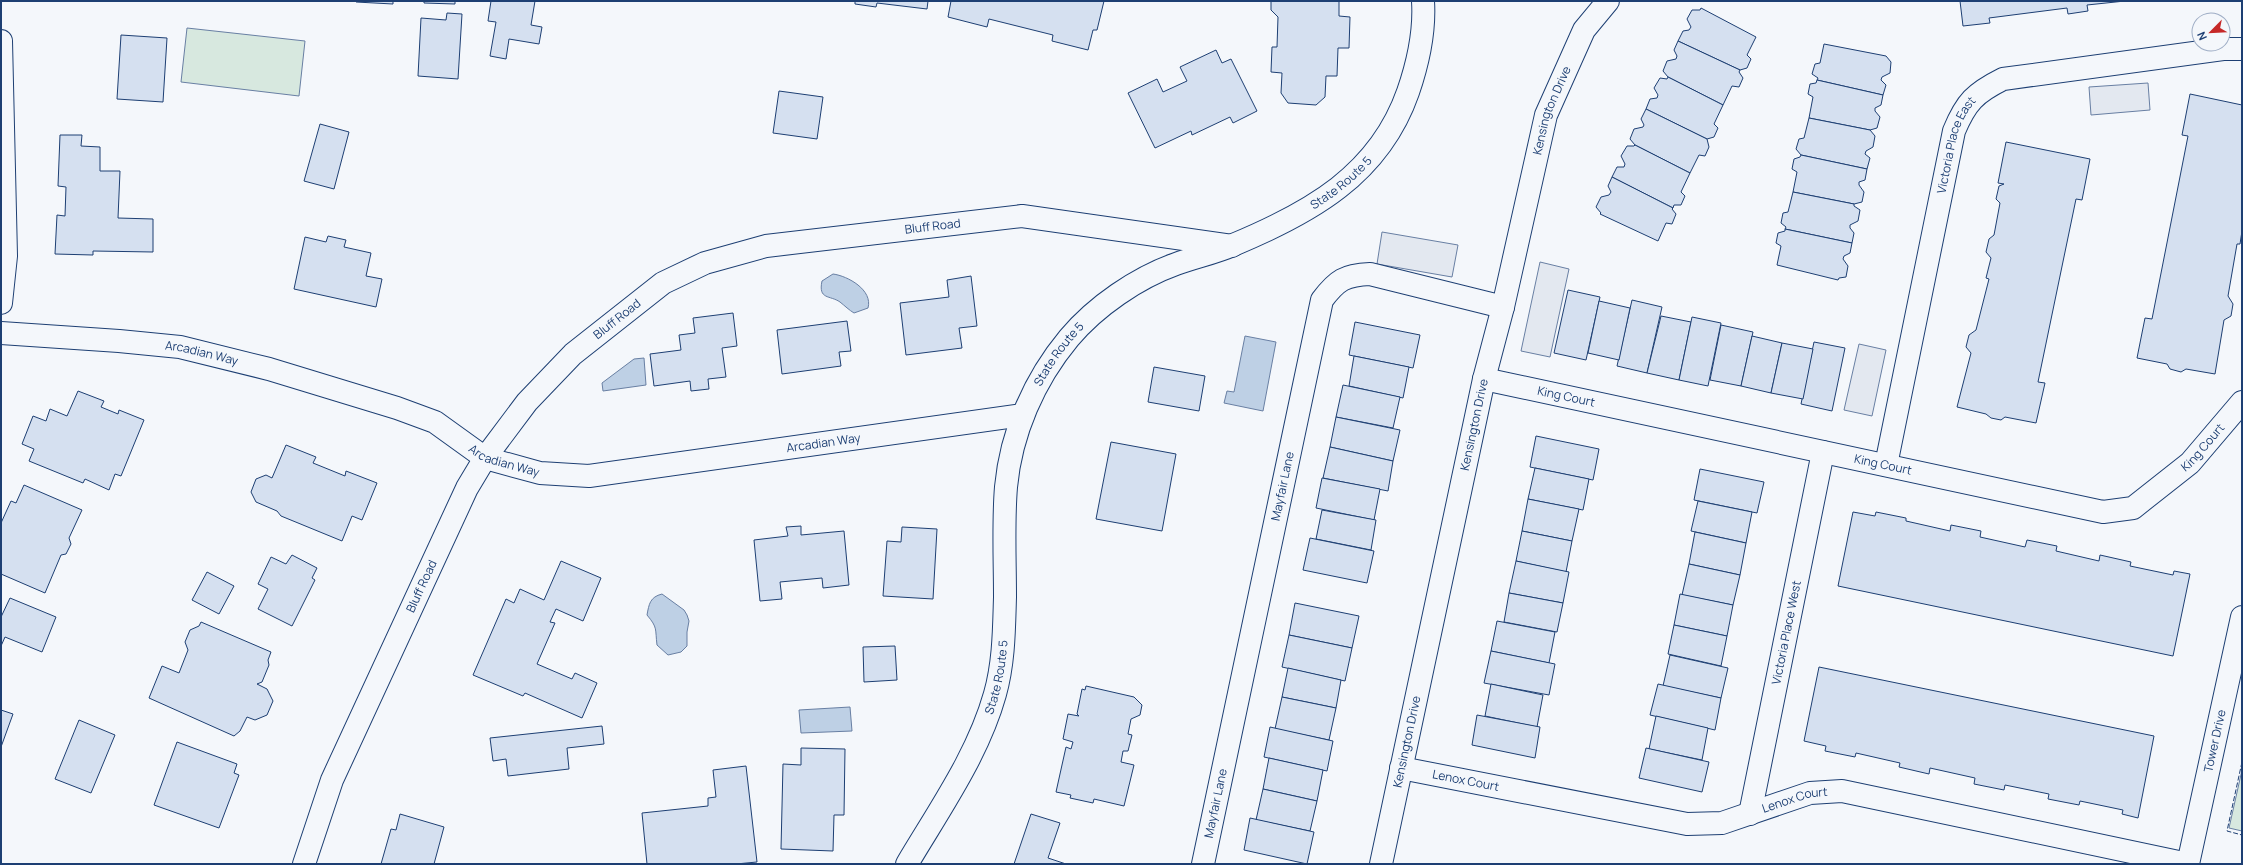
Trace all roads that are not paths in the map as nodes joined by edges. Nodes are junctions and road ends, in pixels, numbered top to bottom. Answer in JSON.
{"nodes":[{"id":1,"x":1423,"y":1,"type":"edge"},
{"id":2,"x":1608,"y":1,"type":"edge"},
{"id":3,"x":1,"y":41,"type":"edge"},
{"id":4,"x":2242,"y":49,"type":"edge"},
{"id":5,"x":1232,"y":246,"type":"junction"},
{"id":6,"x":1,"y":303,"type":"edge"},
{"id":7,"x":1503,"y":307,"type":"junction"},
{"id":8,"x":1,"y":333,"type":"edge"},
{"id":9,"x":1484,"y":379,"type":"junction"},
{"id":10,"x":2242,"y":402,"type":"edge"},
{"id":11,"x":1023,"y":415,"type":"junction"},
{"id":12,"x":1823,"y":452,"type":"junction"},
{"id":13,"x":485,"y":458,"type":"junction"},
{"id":14,"x":1886,"y":465,"type":"junction"},
{"id":15,"x":2242,"y":617,"type":"edge"},
{"id":16,"x":1401,"y":768,"type":"junction"},
{"id":17,"x":1750,"y":814,"type":"junction"},
{"id":18,"x":304,"y":864,"type":"edge"},
{"id":19,"x":907,"y":864,"type":"edge"},
{"id":20,"x":1203,"y":864,"type":"edge"},
{"id":21,"x":1381,"y":864,"type":"edge"},
{"id":22,"x":2188,"y":864,"type":"edge"}],
"edges":[{"from":1,"to":5,"type":"street","name":"State Route 5"},
{"from":2,"to":7,"type":"street","name":"Kensington Drive"},
{"from":3,"to":6,"type":"street"},
{"from":4,"to":14,"type":"street","name":"Victoria Place East"},
{"from":5,"to":11,"type":"street","name":"State Route 5"},
{"from":5,"to":13,"type":"street","name":"Bluff Road"},
{"from":7,"to":9,"type":"street","name":"Kensington Drive"},
{"from":7,"to":20,"type":"street","name":"Mayfair Lane"},
{"from":8,"to":13,"type":"street","name":"Arcadian Way"},
{"from":9,"to":12,"type":"street","name":"King Court"},
{"from":9,"to":16,"type":"street","name":"Kensington Drive"},
{"from":10,"to":14,"type":"street","name":"King Court"},
{"from":11,"to":13,"type":"street","name":"Arcadian Way"},
{"from":11,"to":19,"type":"street","name":"State Route 5"},
{"from":12,"to":14,"type":"street","name":"King Court"},
{"from":12,"to":17,"type":"street","name":"Victoria Place West"},
{"from":13,"to":18,"type":"street","name":"Bluff Road"},
{"from":15,"to":22,"type":"street","name":"Tower Drive"},
{"from":16,"to":17,"type":"street","name":"Lenox Court"},
{"from":16,"to":21,"type":"street","name":"Kensington Drive"},
{"from":17,"to":22,"type":"street","name":"Lenox Court"}]}
